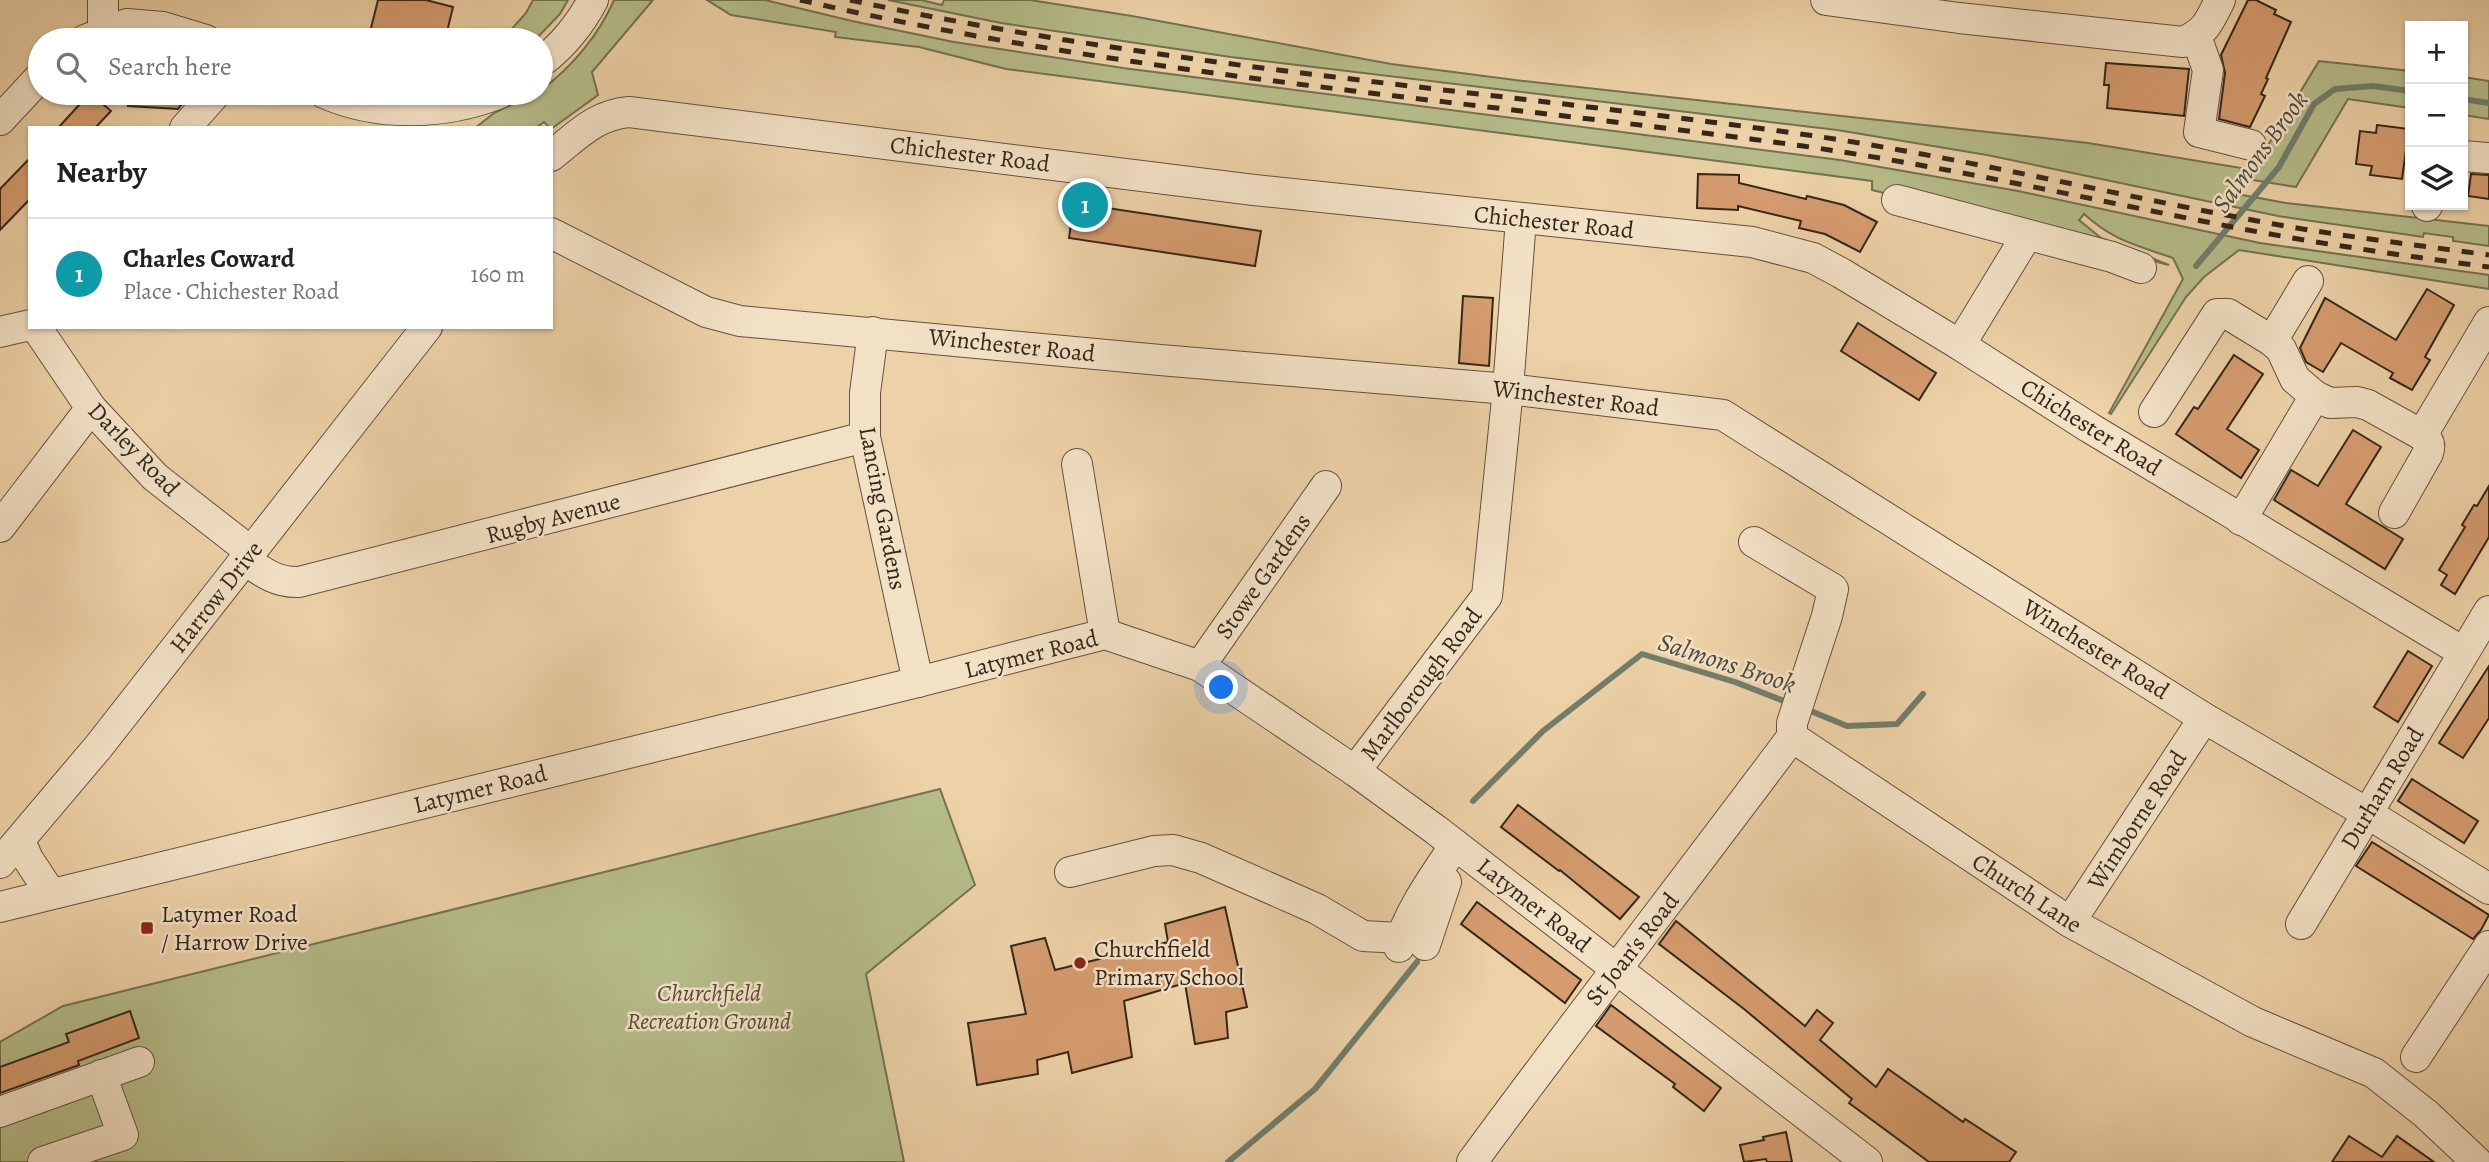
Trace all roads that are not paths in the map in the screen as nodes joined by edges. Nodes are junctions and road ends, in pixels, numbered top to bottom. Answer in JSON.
{"nodes":[{"id":1,"x":103,"y":0,"type":"edge"},
{"id":2,"x":593,"y":0,"type":"edge"},
{"id":3,"x":1826,"y":0,"type":"edge"},
{"id":4,"x":2220,"y":0,"type":"edge"},
{"id":5,"x":1957,"y":9,"type":"edge"},
{"id":6,"x":96,"y":28,"type":"edge"},
{"id":7,"x":116,"y":28,"type":"edge"},
{"id":8,"x":166,"y":28,"type":"edge"},
{"id":9,"x":2196,"y":36,"type":"junction"},
{"id":10,"x":553,"y":53,"type":"edge"},
{"id":11,"x":28,"y":90,"type":"edge"},
{"id":12,"x":205,"y":105,"type":"edge"},
{"id":13,"x":346,"y":105,"type":"edge"},
{"id":14,"x":360,"y":105,"type":"edge"},
{"id":15,"x":474,"y":105,"type":"edge"},
{"id":16,"x":448,"y":117,"type":"edge"},
{"id":17,"x":0,"y":120,"type":"edge"},
{"id":18,"x":412,"y":120,"type":"edge"},
{"id":19,"x":187,"y":126,"type":"edge"},
{"id":20,"x":377,"y":126,"type":"edge"},
{"id":21,"x":2250,"y":145,"type":"dead end"},
{"id":22,"x":553,"y":154,"type":"edge"},
{"id":23,"x":2468,"y":156,"type":"edge"},
{"id":24,"x":2489,"y":158,"type":"edge"},
{"id":25,"x":1897,"y":200,"type":"dead end"},
{"id":26,"x":1521,"y":219,"type":"junction"},
{"id":27,"x":553,"y":234,"type":"edge"},
{"id":28,"x":2027,"y":235,"type":"junction"},
{"id":29,"x":2141,"y":268,"type":"dead end"},
{"id":30,"x":2308,"y":281,"type":"dead end"},
{"id":31,"x":2489,"y":323,"type":"edge"},
{"id":32,"x":28,"y":325,"type":"edge"},
{"id":33,"x":37,"y":329,"type":"edge"},
{"id":34,"x":425,"y":329,"type":"edge"},
{"id":35,"x":0,"y":332,"type":"edge"},
{"id":36,"x":873,"y":332,"type":"junction"},
{"id":37,"x":2273,"y":341,"type":"junction"},
{"id":38,"x":1960,"y":345,"type":"junction"},
{"id":39,"x":1508,"y":389,"type":"junction"},
{"id":40,"x":2315,"y":396,"type":"junction"},
{"id":41,"x":91,"y":408,"type":"junction"},
{"id":42,"x":2154,"y":412,"type":"dead end"},
{"id":43,"x":2421,"y":435,"type":"junction"},
{"id":44,"x":865,"y":437,"type":"junction"},
{"id":45,"x":1077,"y":464,"type":"dead end"},
{"id":46,"x":1326,"y":486,"type":"dead end"},
{"id":47,"x":2394,"y":513,"type":"dead end"},
{"id":48,"x":2241,"y":520,"type":"junction"},
{"id":49,"x":0,"y":527,"type":"edge"},
{"id":50,"x":1754,"y":542,"type":"dead end"},
{"id":51,"x":248,"y":556,"type":"junction"},
{"id":52,"x":2480,"y":631,"type":"edge"},
{"id":53,"x":1105,"y":634,"type":"junction"},
{"id":54,"x":1199,"y":666,"type":"junction"},
{"id":55,"x":918,"y":682,"type":"junction"},
{"id":56,"x":2204,"y":718,"type":"junction"},
{"id":57,"x":1792,"y":730,"type":"junction"},
{"id":58,"x":1355,"y":771,"type":"junction"},
{"id":59,"x":2367,"y":813,"type":"junction"},
{"id":60,"x":20,"y":841,"type":"junction"},
{"id":61,"x":1460,"y":849,"type":"junction"},
{"id":62,"x":0,"y":863,"type":"edge"},
{"id":63,"x":1070,"y":872,"type":"dead end"},
{"id":64,"x":2489,"y":889,"type":"edge"},
{"id":65,"x":51,"y":894,"type":"junction"},
{"id":66,"x":0,"y":907,"type":"edge"},
{"id":67,"x":2070,"y":922,"type":"junction"},
{"id":68,"x":2301,"y":924,"type":"dead end"},
{"id":69,"x":2489,"y":946,"type":"edge"},
{"id":70,"x":1615,"y":968,"type":"junction"},
{"id":71,"x":2416,"y":1057,"type":"dead end"},
{"id":72,"x":139,"y":1062,"type":"dead end"},
{"id":73,"x":101,"y":1075,"type":"junction"},
{"id":74,"x":0,"y":1112,"type":"edge"},
{"id":75,"x":43,"y":1162,"type":"edge"},
{"id":76,"x":1472,"y":1162,"type":"edge"},
{"id":77,"x":1867,"y":1162,"type":"edge"},
{"id":78,"x":2477,"y":1162,"type":"edge"}],
"edges":[{"from":1,"to":6,"type":"street"},
{"from":2,"to":10,"type":"street"},
{"from":3,"to":5,"type":"street"},
{"from":4,"to":9,"type":"street"},
{"from":5,"to":9,"type":"street"},
{"from":7,"to":8,"type":"street"},
{"from":9,"to":21,"type":"street"},
{"from":11,"to":17,"type":"street"},
{"from":12,"to":19,"type":"street"},
{"from":13,"to":20,"type":"street"},
{"from":14,"to":18,"type":"street"},
{"from":15,"to":16,"type":"street"},
{"from":16,"to":18,"type":"street"},
{"from":22,"to":26,"type":"street","name":"Chichester Road"},
{"from":23,"to":24,"type":"street"},
{"from":25,"to":28,"type":"street"},
{"from":26,"to":38,"type":"street","name":"Chichester Road"},
{"from":26,"to":39,"type":"street","name":"Marlborough Road"},
{"from":27,"to":36,"type":"street","name":"Winchester Road"},
{"from":28,"to":29,"type":"street"},
{"from":28,"to":38,"type":"street"},
{"from":30,"to":37,"type":"street"},
{"from":31,"to":43,"type":"street"},
{"from":32,"to":35,"type":"street"},
{"from":33,"to":41,"type":"street","name":"Darley Road"},
{"from":34,"to":51,"type":"street","name":"Harrow Drive"},
{"from":36,"to":39,"type":"street","name":"Winchester Road"},
{"from":36,"to":44,"type":"street","name":"Lancing Gardens"},
{"from":37,"to":40,"type":"street"},
{"from":37,"to":42,"type":"street"},
{"from":38,"to":48,"type":"street","name":"Chichester Road"},
{"from":39,"to":56,"type":"street","name":"Winchester Road"},
{"from":39,"to":58,"type":"street","name":"Marlborough Road"},
{"from":40,"to":43,"type":"street"},
{"from":40,"to":48,"type":"street"},
{"from":41,"to":49,"type":"street"},
{"from":41,"to":51,"type":"street","name":"Darley Road"},
{"from":43,"to":47,"type":"street"},
{"from":44,"to":51,"type":"street","name":"Rugby Avenue"},
{"from":44,"to":55,"type":"street","name":"Lancing Gardens"},
{"from":45,"to":53,"type":"street"},
{"from":46,"to":54,"type":"street","name":"Stowe Gardens"},
{"from":48,"to":52,"type":"street","name":"Chichester Road"},
{"from":50,"to":57,"type":"street"},
{"from":51,"to":60,"type":"street","name":"Harrow Drive"},
{"from":52,"to":59,"type":"street","name":"Durham Road"},
{"from":53,"to":54,"type":"street","name":"Latymer Road"},
{"from":53,"to":55,"type":"street","name":"Latymer Road"},
{"from":54,"to":58,"type":"street","name":"Latymer Road"},
{"from":55,"to":65,"type":"street","name":"Latymer Road"},
{"from":56,"to":59,"type":"street","name":"Winchester Road"},
{"from":56,"to":67,"type":"street","name":"Wimborne Road"},
{"from":57,"to":67,"type":"street","name":"Church Lane"},
{"from":57,"to":70,"type":"street","name":"St Joan's Road"},
{"from":58,"to":61,"type":"street","name":"Latymer Road"},
{"from":59,"to":64,"type":"street","name":"Winchester Road"},
{"from":59,"to":68,"type":"street","name":"Durham Road"},
{"from":60,"to":62,"type":"street","name":"Harrow Drive"},
{"from":60,"to":65,"type":"street"},
{"from":61,"to":63,"type":"street"},
{"from":61,"to":70,"type":"street","name":"Latymer Road"},
{"from":65,"to":66,"type":"street","name":"Latymer Road"},
{"from":67,"to":78,"type":"street","name":"Church Lane"},
{"from":69,"to":71,"type":"street"},
{"from":70,"to":76,"type":"street","name":"St Joan's Road"},
{"from":70,"to":77,"type":"street","name":"Latymer Road"},
{"from":72,"to":73,"type":"street"},
{"from":73,"to":74,"type":"street"},
{"from":73,"to":75,"type":"street"}]}
